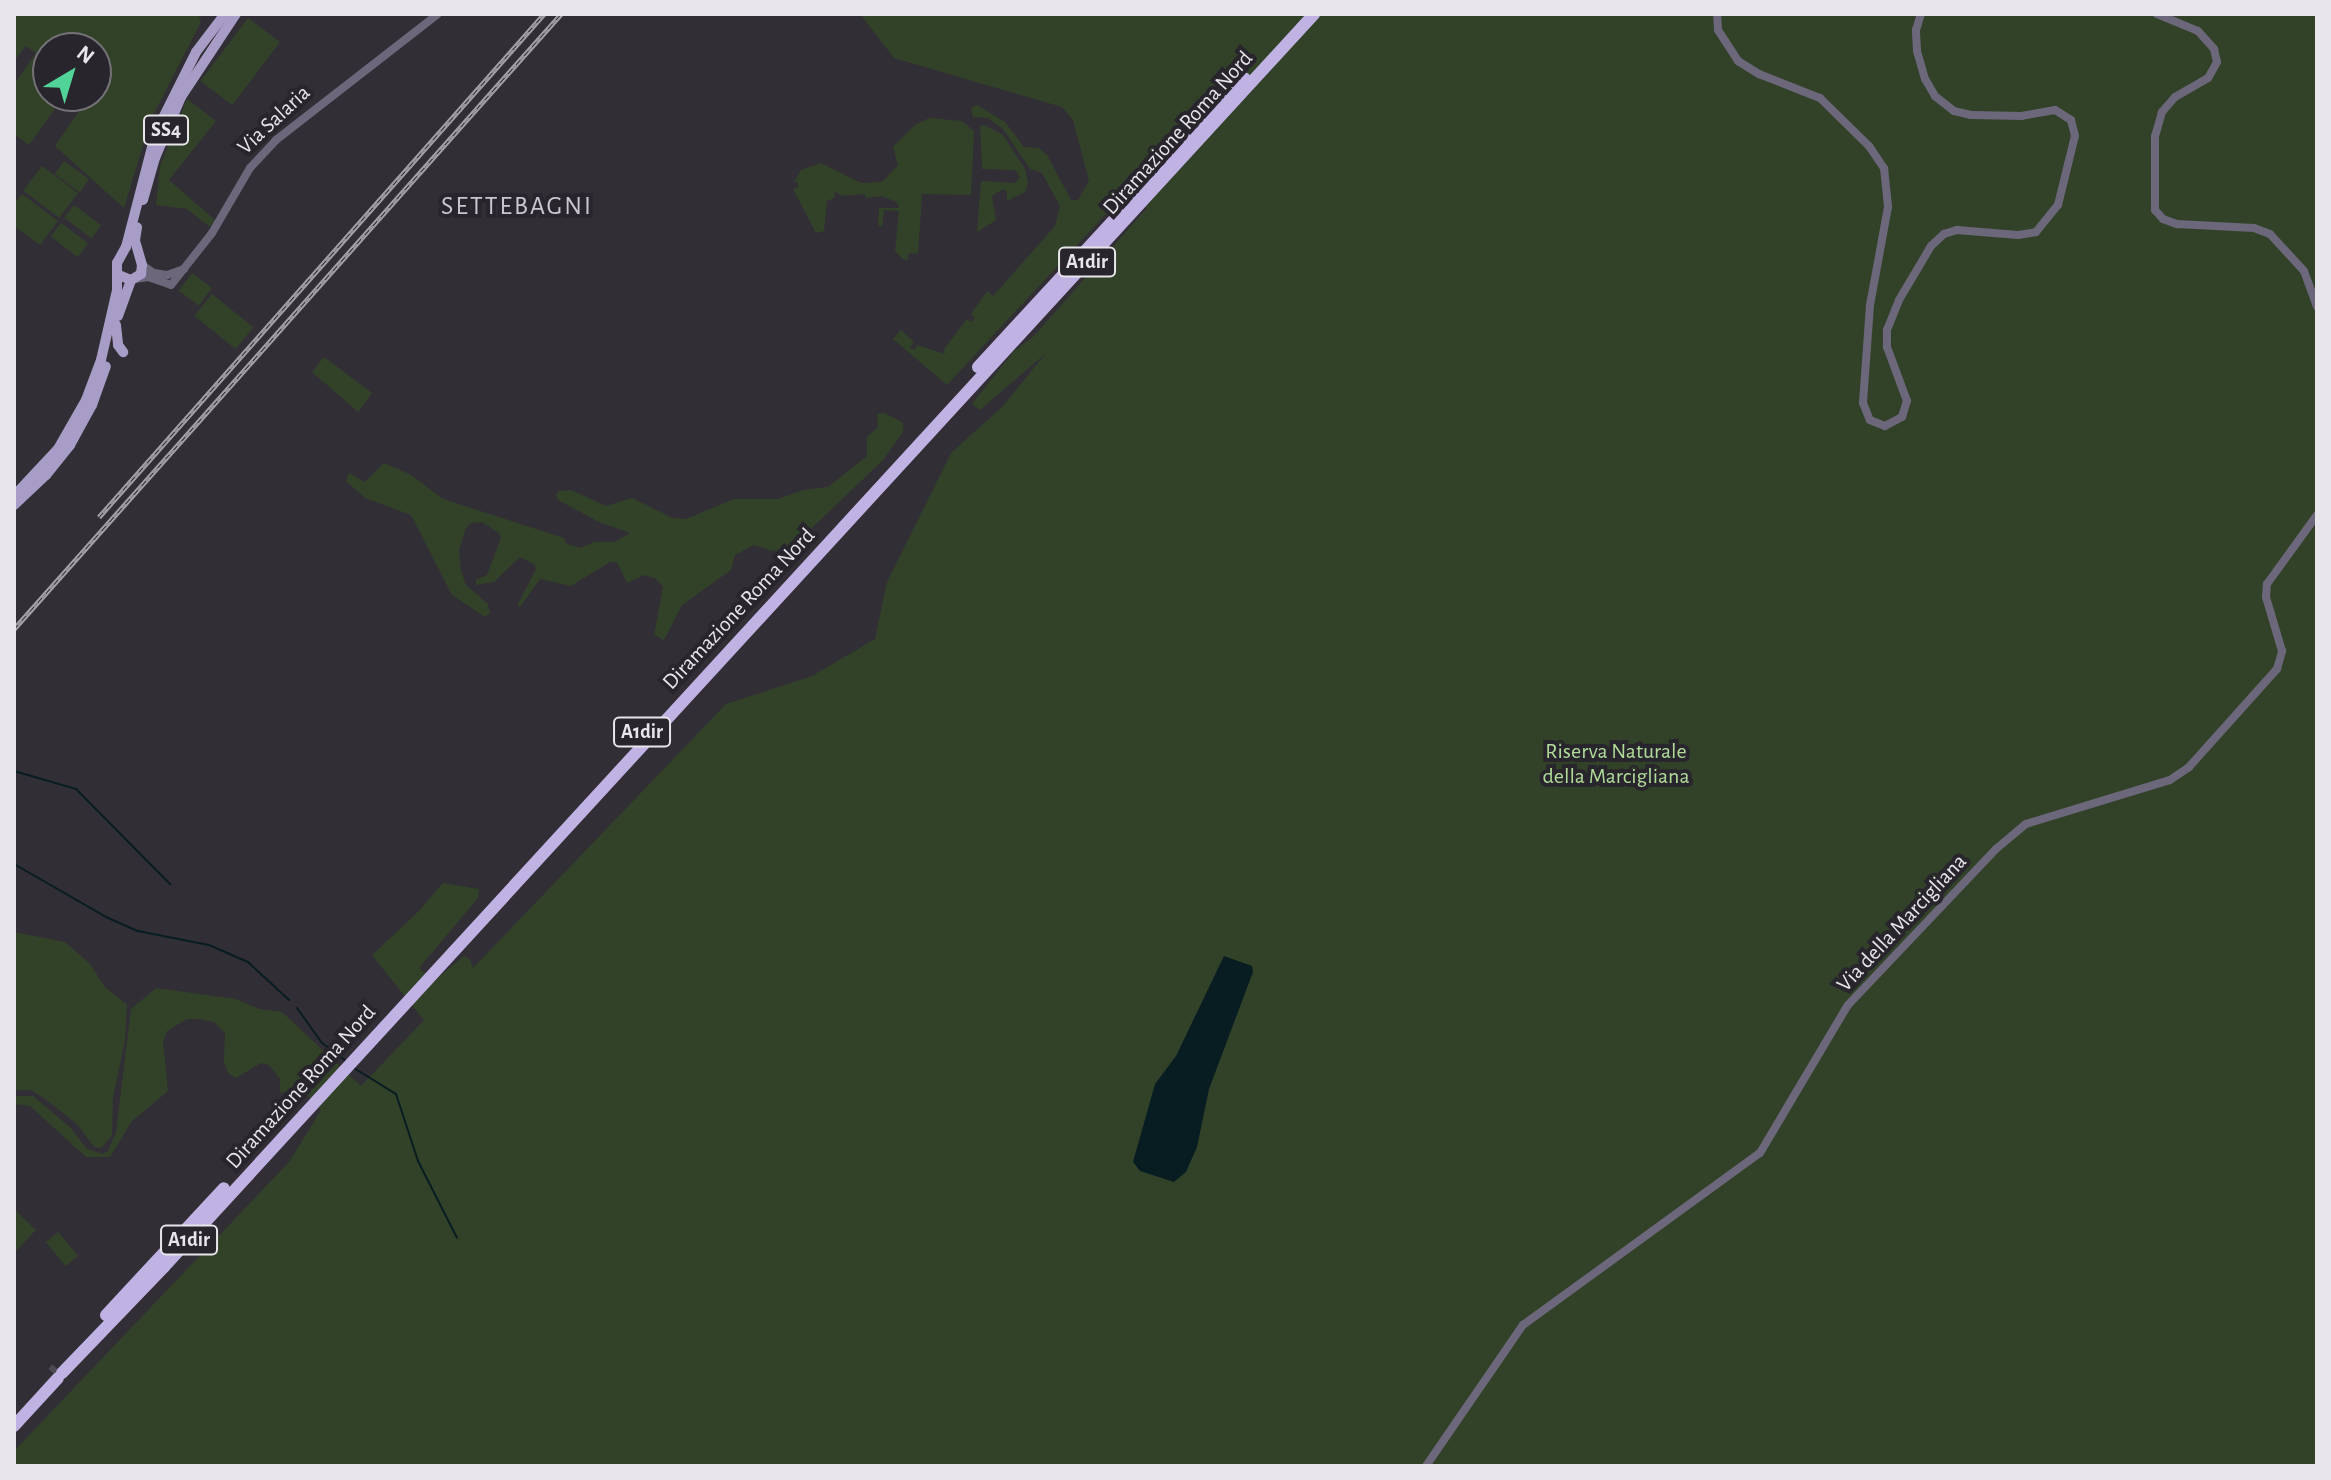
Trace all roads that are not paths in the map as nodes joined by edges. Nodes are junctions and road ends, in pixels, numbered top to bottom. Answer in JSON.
{"nodes":[{"id":1,"x":225,"y":14,"type":"edge"},
{"id":2,"x":236,"y":14,"type":"edge"},
{"id":3,"x":438,"y":14,"type":"edge"},
{"id":4,"x":1304,"y":14,"type":"edge"},
{"id":5,"x":1314,"y":14,"type":"edge"},
{"id":6,"x":1717,"y":14,"type":"edge"},
{"id":7,"x":1921,"y":14,"type":"edge"},
{"id":8,"x":2157,"y":14,"type":"edge"},
{"id":9,"x":121,"y":257,"type":"junction"},
{"id":10,"x":141,"y":262,"type":"junction"},
{"id":11,"x":185,"y":268,"type":"junction"},
{"id":12,"x":119,"y":275,"type":"junction"},
{"id":13,"x":133,"y":280,"type":"junction"},
{"id":14,"x":2317,"y":307,"type":"edge"},
{"id":15,"x":116,"y":325,"type":"junction"},
{"id":16,"x":123,"y":352,"type":"dead end"},
{"id":17,"x":14,"y":496,"type":"edge"},
{"id":18,"x":14,"y":505,"type":"edge"},
{"id":19,"x":853,"y":509,"type":"junction"},
{"id":20,"x":2317,"y":515,"type":"edge"},
{"id":21,"x":58,"y":1373,"type":"junction"},
{"id":22,"x":14,"y":1414,"type":"edge"},
{"id":23,"x":14,"y":1426,"type":"edge"},
{"id":24,"x":1426,"y":1466,"type":"edge"}],
"edges":[{"from":1,"to":9,"type":"main road","number":"SS4"},
{"from":2,"to":10,"type":"main road","number":"SS4"},
{"from":3,"to":11,"type":"street","name":"Via Salaria"},
{"from":4,"to":19,"type":"highway","name":"Diramazione Roma Nord","number":"A1dir"},
{"from":5,"to":19,"type":"highway","name":"Diramazione Roma Nord","number":"A1dir"},
{"from":6,"to":7,"type":"street"},
{"from":8,"to":14,"type":"street"},
{"from":9,"to":10,"type":"main road"},
{"from":9,"to":12,"type":"main road"},
{"from":10,"to":11,"type":"street"},
{"from":10,"to":13,"type":"main road"},
{"from":11,"to":13,"type":"street","name":"Via Salaria"},
{"from":12,"to":13,"type":"main road"},
{"from":12,"to":17,"type":"main road"},
{"from":13,"to":15,"type":"main road"},
{"from":15,"to":16,"type":"main road"},
{"from":15,"to":18,"type":"main road"},
{"from":19,"to":21,"type":"highway","name":"Diramazione Roma Nord","number":"A1dir"},
{"from":20,"to":24,"type":"street","name":"Via della Marcigliana"},
{"from":21,"to":22,"type":"highway","name":"Diramazione Roma Nord","number":"A1dir"},
{"from":21,"to":23,"type":"highway","name":"Diramazione Roma Nord","number":"A1dir"}]}
